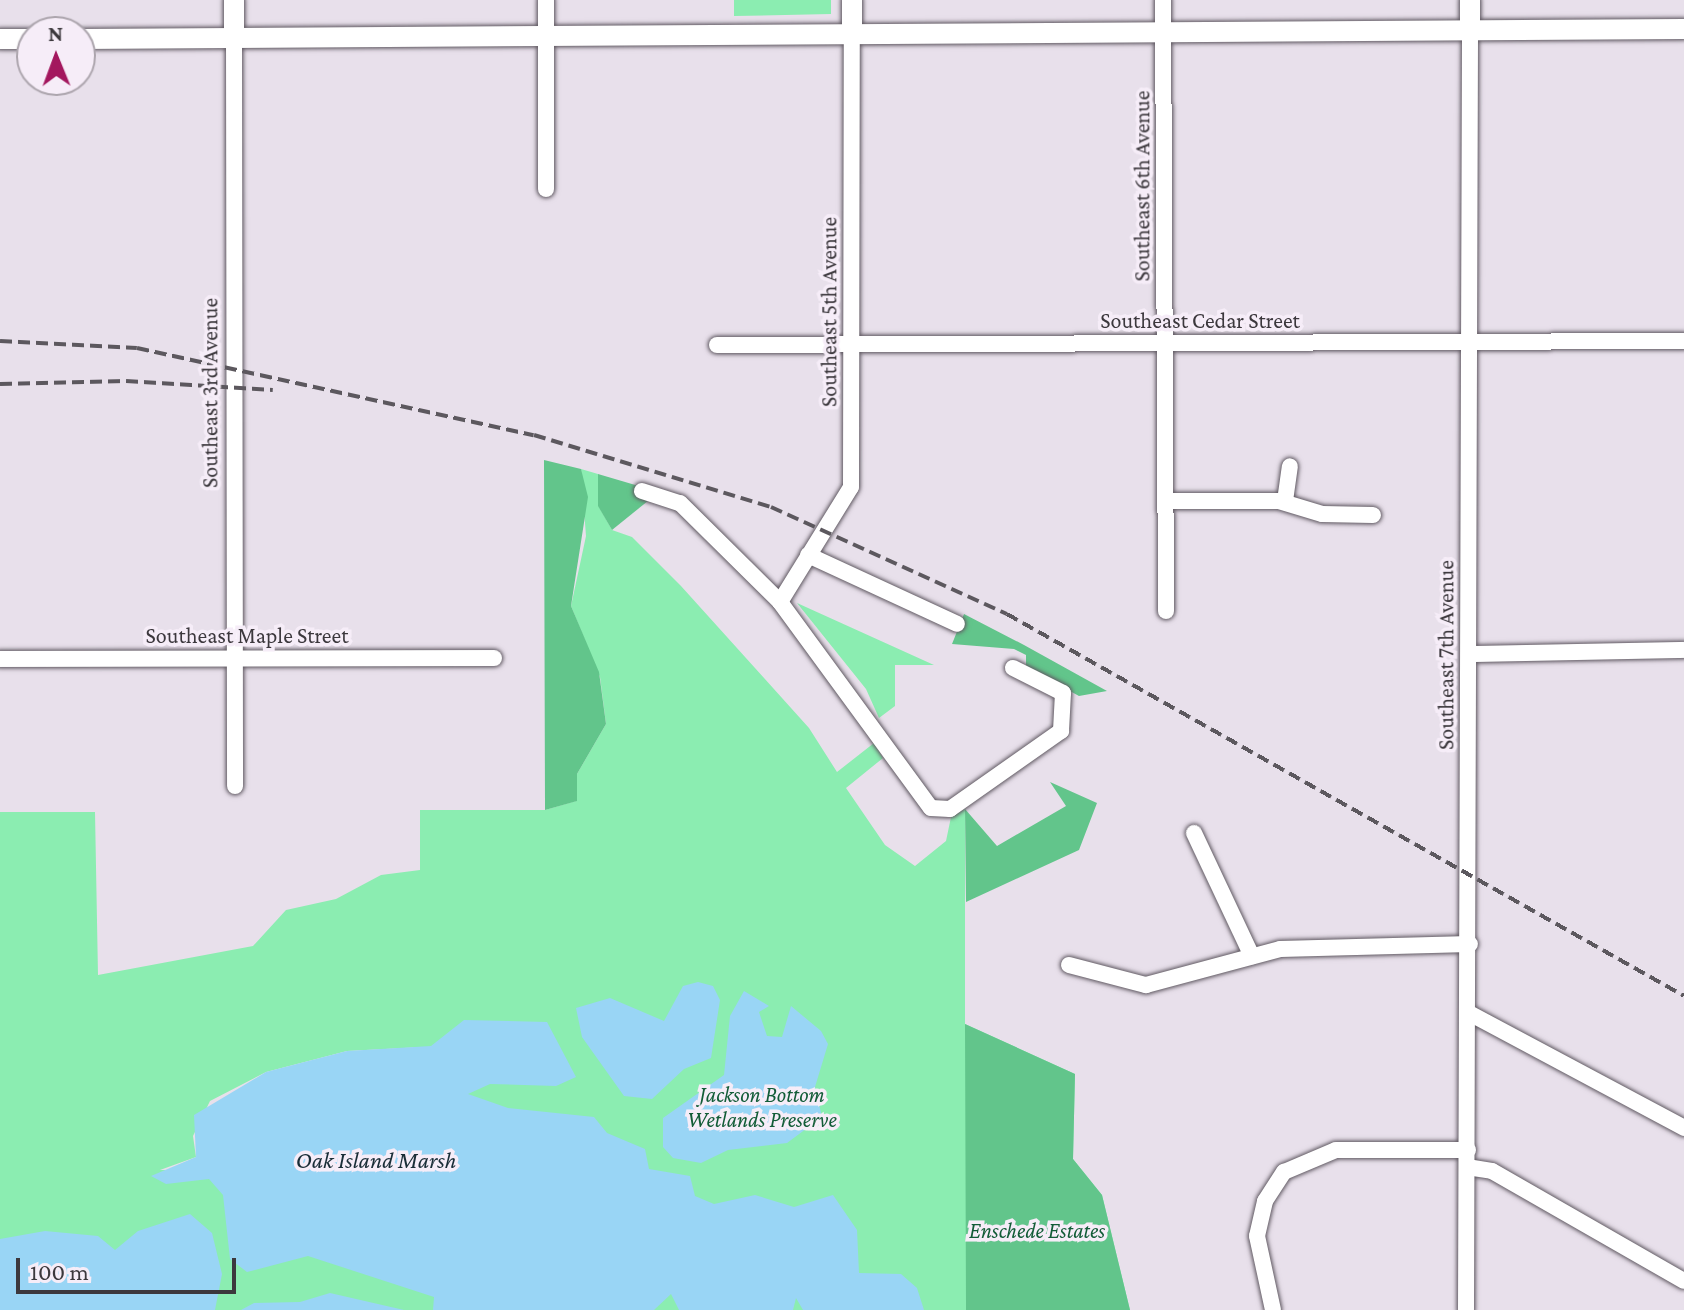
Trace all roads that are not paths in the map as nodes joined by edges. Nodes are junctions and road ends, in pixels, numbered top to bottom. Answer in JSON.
{"nodes":[{"id":1,"x":234,"y":0,"type":"edge"},
{"id":2,"x":546,"y":0,"type":"edge"},
{"id":3,"x":852,"y":0,"type":"edge"},
{"id":4,"x":1163,"y":0,"type":"edge"},
{"id":5,"x":1470,"y":0,"type":"edge"},
{"id":6,"x":1684,"y":29,"type":"edge"},
{"id":7,"x":1470,"y":30,"type":"junction"},
{"id":8,"x":1163,"y":32,"type":"junction"},
{"id":9,"x":852,"y":35,"type":"junction"},
{"id":10,"x":546,"y":36,"type":"junction"},
{"id":11,"x":234,"y":38,"type":"junction"},
{"id":12,"x":96,"y":39,"type":"edge"},
{"id":13,"x":546,"y":189,"type":"dead end"},
{"id":14,"x":1684,"y":341,"type":"edge"},
{"id":15,"x":1470,"y":342,"type":"junction"},
{"id":16,"x":1165,"y":343,"type":"junction"},
{"id":17,"x":853,"y":344,"type":"junction"},
{"id":18,"x":717,"y":345,"type":"dead end"},
{"id":19,"x":1290,"y":466,"type":"dead end"},
{"id":20,"x":642,"y":491,"type":"dead end"},
{"id":21,"x":1165,"y":501,"type":"junction"},
{"id":22,"x":1285,"y":501,"type":"junction"},
{"id":23,"x":1373,"y":515,"type":"dead end"},
{"id":24,"x":808,"y":555,"type":"junction"},
{"id":25,"x":780,"y":602,"type":"junction"},
{"id":26,"x":1166,"y":611,"type":"dead end"},
{"id":27,"x":957,"y":624,"type":"dead end"},
{"id":28,"x":1684,"y":650,"type":"edge"},
{"id":29,"x":1470,"y":654,"type":"junction"},
{"id":30,"x":235,"y":657,"type":"junction"},
{"id":31,"x":494,"y":658,"type":"dead end"},
{"id":32,"x":0,"y":659,"type":"edge"},
{"id":33,"x":1013,"y":668,"type":"dead end"},
{"id":34,"x":235,"y":786,"type":"dead end"},
{"id":35,"x":1194,"y":833,"type":"dead end"},
{"id":36,"x":1470,"y":944,"type":"junction"},
{"id":37,"x":1252,"y":956,"type":"junction"},
{"id":38,"x":1069,"y":965,"type":"dead end"},
{"id":39,"x":1469,"y":1013,"type":"junction"},
{"id":40,"x":1684,"y":1128,"type":"edge"},
{"id":41,"x":1468,"y":1150,"type":"junction"},
{"id":42,"x":1467,"y":1167,"type":"junction"},
{"id":43,"x":1684,"y":1281,"type":"edge"},
{"id":44,"x":1273,"y":1310,"type":"edge"},
{"id":45,"x":1466,"y":1310,"type":"edge"}],
"edges":[{"from":1,"to":11,"type":"street","name":"Southeast 3rd Avenue"},
{"from":2,"to":10,"type":"street"},
{"from":3,"to":9,"type":"street","name":"Southeast 5th Avenue"},
{"from":4,"to":8,"type":"street","name":"Southeast 6th Avenue"},
{"from":5,"to":7,"type":"street","name":"Southeast 7th Avenue"},
{"from":6,"to":7,"type":"street"},
{"from":7,"to":8,"type":"street"},
{"from":7,"to":15,"type":"street","name":"Southeast 7th Avenue"},
{"from":8,"to":9,"type":"street"},
{"from":8,"to":16,"type":"street","name":"Southeast 6th Avenue"},
{"from":9,"to":10,"type":"street"},
{"from":9,"to":17,"type":"street","name":"Southeast 5th Avenue"},
{"from":10,"to":11,"type":"street"},
{"from":10,"to":13,"type":"street"},
{"from":11,"to":12,"type":"street"},
{"from":11,"to":30,"type":"street","name":"Southeast 3rd Avenue"},
{"from":14,"to":15,"type":"street","name":"Southeast Cedar Street"},
{"from":15,"to":16,"type":"street","name":"Southeast Cedar Street"},
{"from":15,"to":29,"type":"street","name":"Southeast 7th Avenue"},
{"from":16,"to":17,"type":"street","name":"Southeast Cedar Street"},
{"from":16,"to":21,"type":"street","name":"Southeast 6th Avenue"},
{"from":17,"to":18,"type":"street","name":"Southeast Cedar Street"},
{"from":17,"to":24,"type":"street","name":"Southeast 5th Avenue"},
{"from":19,"to":22,"type":"street"},
{"from":20,"to":25,"type":"street"},
{"from":21,"to":22,"type":"street"},
{"from":21,"to":26,"type":"street","name":"Southeast 6th Avenue"},
{"from":22,"to":23,"type":"street"},
{"from":24,"to":25,"type":"street","name":"Southeast 5th Avenue"},
{"from":24,"to":27,"type":"street"},
{"from":25,"to":33,"type":"street"},
{"from":28,"to":29,"type":"street"},
{"from":29,"to":36,"type":"street","name":"Southeast 7th Avenue"},
{"from":30,"to":31,"type":"street","name":"Southeast Maple Street"},
{"from":30,"to":32,"type":"street","name":"Southeast Maple Street"},
{"from":30,"to":34,"type":"street","name":"Southeast 3rd Avenue"},
{"from":35,"to":37,"type":"street"},
{"from":36,"to":37,"type":"street"},
{"from":36,"to":39,"type":"street","name":"Southeast 7th Avenue"},
{"from":37,"to":38,"type":"street"},
{"from":39,"to":40,"type":"street"},
{"from":39,"to":41,"type":"street","name":"Southeast 7th Avenue"},
{"from":41,"to":42,"type":"street","name":"Southeast 7th Avenue"},
{"from":41,"to":44,"type":"street"},
{"from":42,"to":43,"type":"street"},
{"from":42,"to":45,"type":"street","name":"Southeast 7th Avenue"}]}
